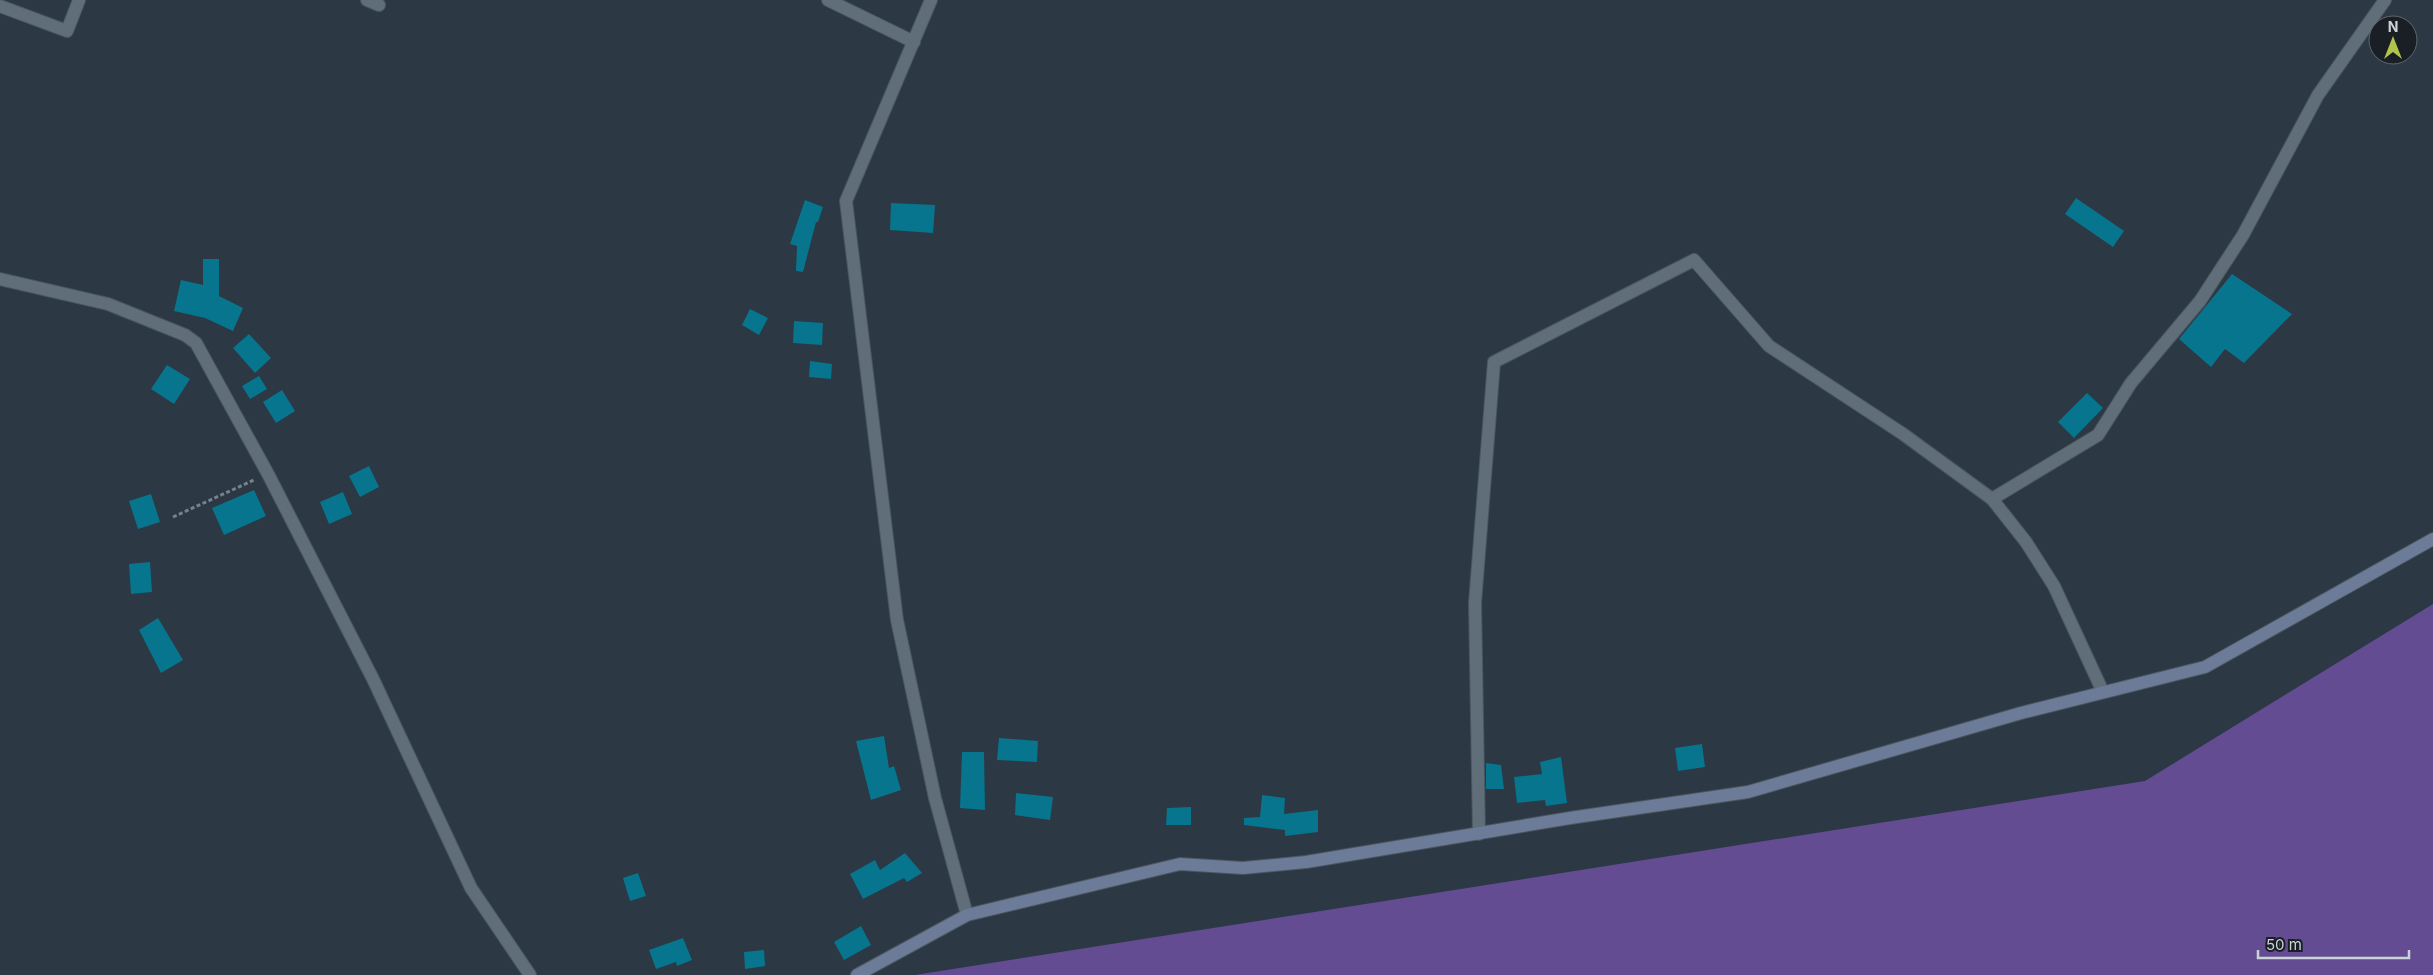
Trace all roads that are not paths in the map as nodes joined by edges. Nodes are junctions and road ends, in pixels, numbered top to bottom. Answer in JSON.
{"nodes":[{"id":1,"x":79,"y":0,"type":"edge"},
{"id":2,"x":367,"y":0,"type":"edge"},
{"id":3,"x":828,"y":0,"type":"edge"},
{"id":4,"x":931,"y":0,"type":"edge"},
{"id":5,"x":2385,"y":0,"type":"edge"},
{"id":6,"x":0,"y":6,"type":"edge"},
{"id":7,"x":379,"y":6,"type":"dead end"},
{"id":8,"x":914,"y":42,"type":"junction"},
{"id":9,"x":0,"y":279,"type":"edge"},
{"id":10,"x":1992,"y":499,"type":"junction"},
{"id":11,"x":2433,"y":540,"type":"edge"},
{"id":12,"x":2103,"y":692,"type":"junction"},
{"id":13,"x":1479,"y":834,"type":"junction"},
{"id":14,"x":967,"y":915,"type":"junction"},
{"id":15,"x":530,"y":975,"type":"edge"},
{"id":16,"x":857,"y":975,"type":"edge"}],
"edges":[{"from":1,"to":6,"type":"street"},
{"from":2,"to":7,"type":"street"},
{"from":3,"to":8,"type":"street"},
{"from":4,"to":8,"type":"street"},
{"from":5,"to":10,"type":"street"},
{"from":8,"to":14,"type":"street"},
{"from":9,"to":15,"type":"street"},
{"from":10,"to":12,"type":"street"},
{"from":10,"to":13,"type":"street"},
{"from":11,"to":12,"type":"main road"},
{"from":12,"to":13,"type":"main road"},
{"from":13,"to":14,"type":"main road"},
{"from":14,"to":16,"type":"main road"}]}
